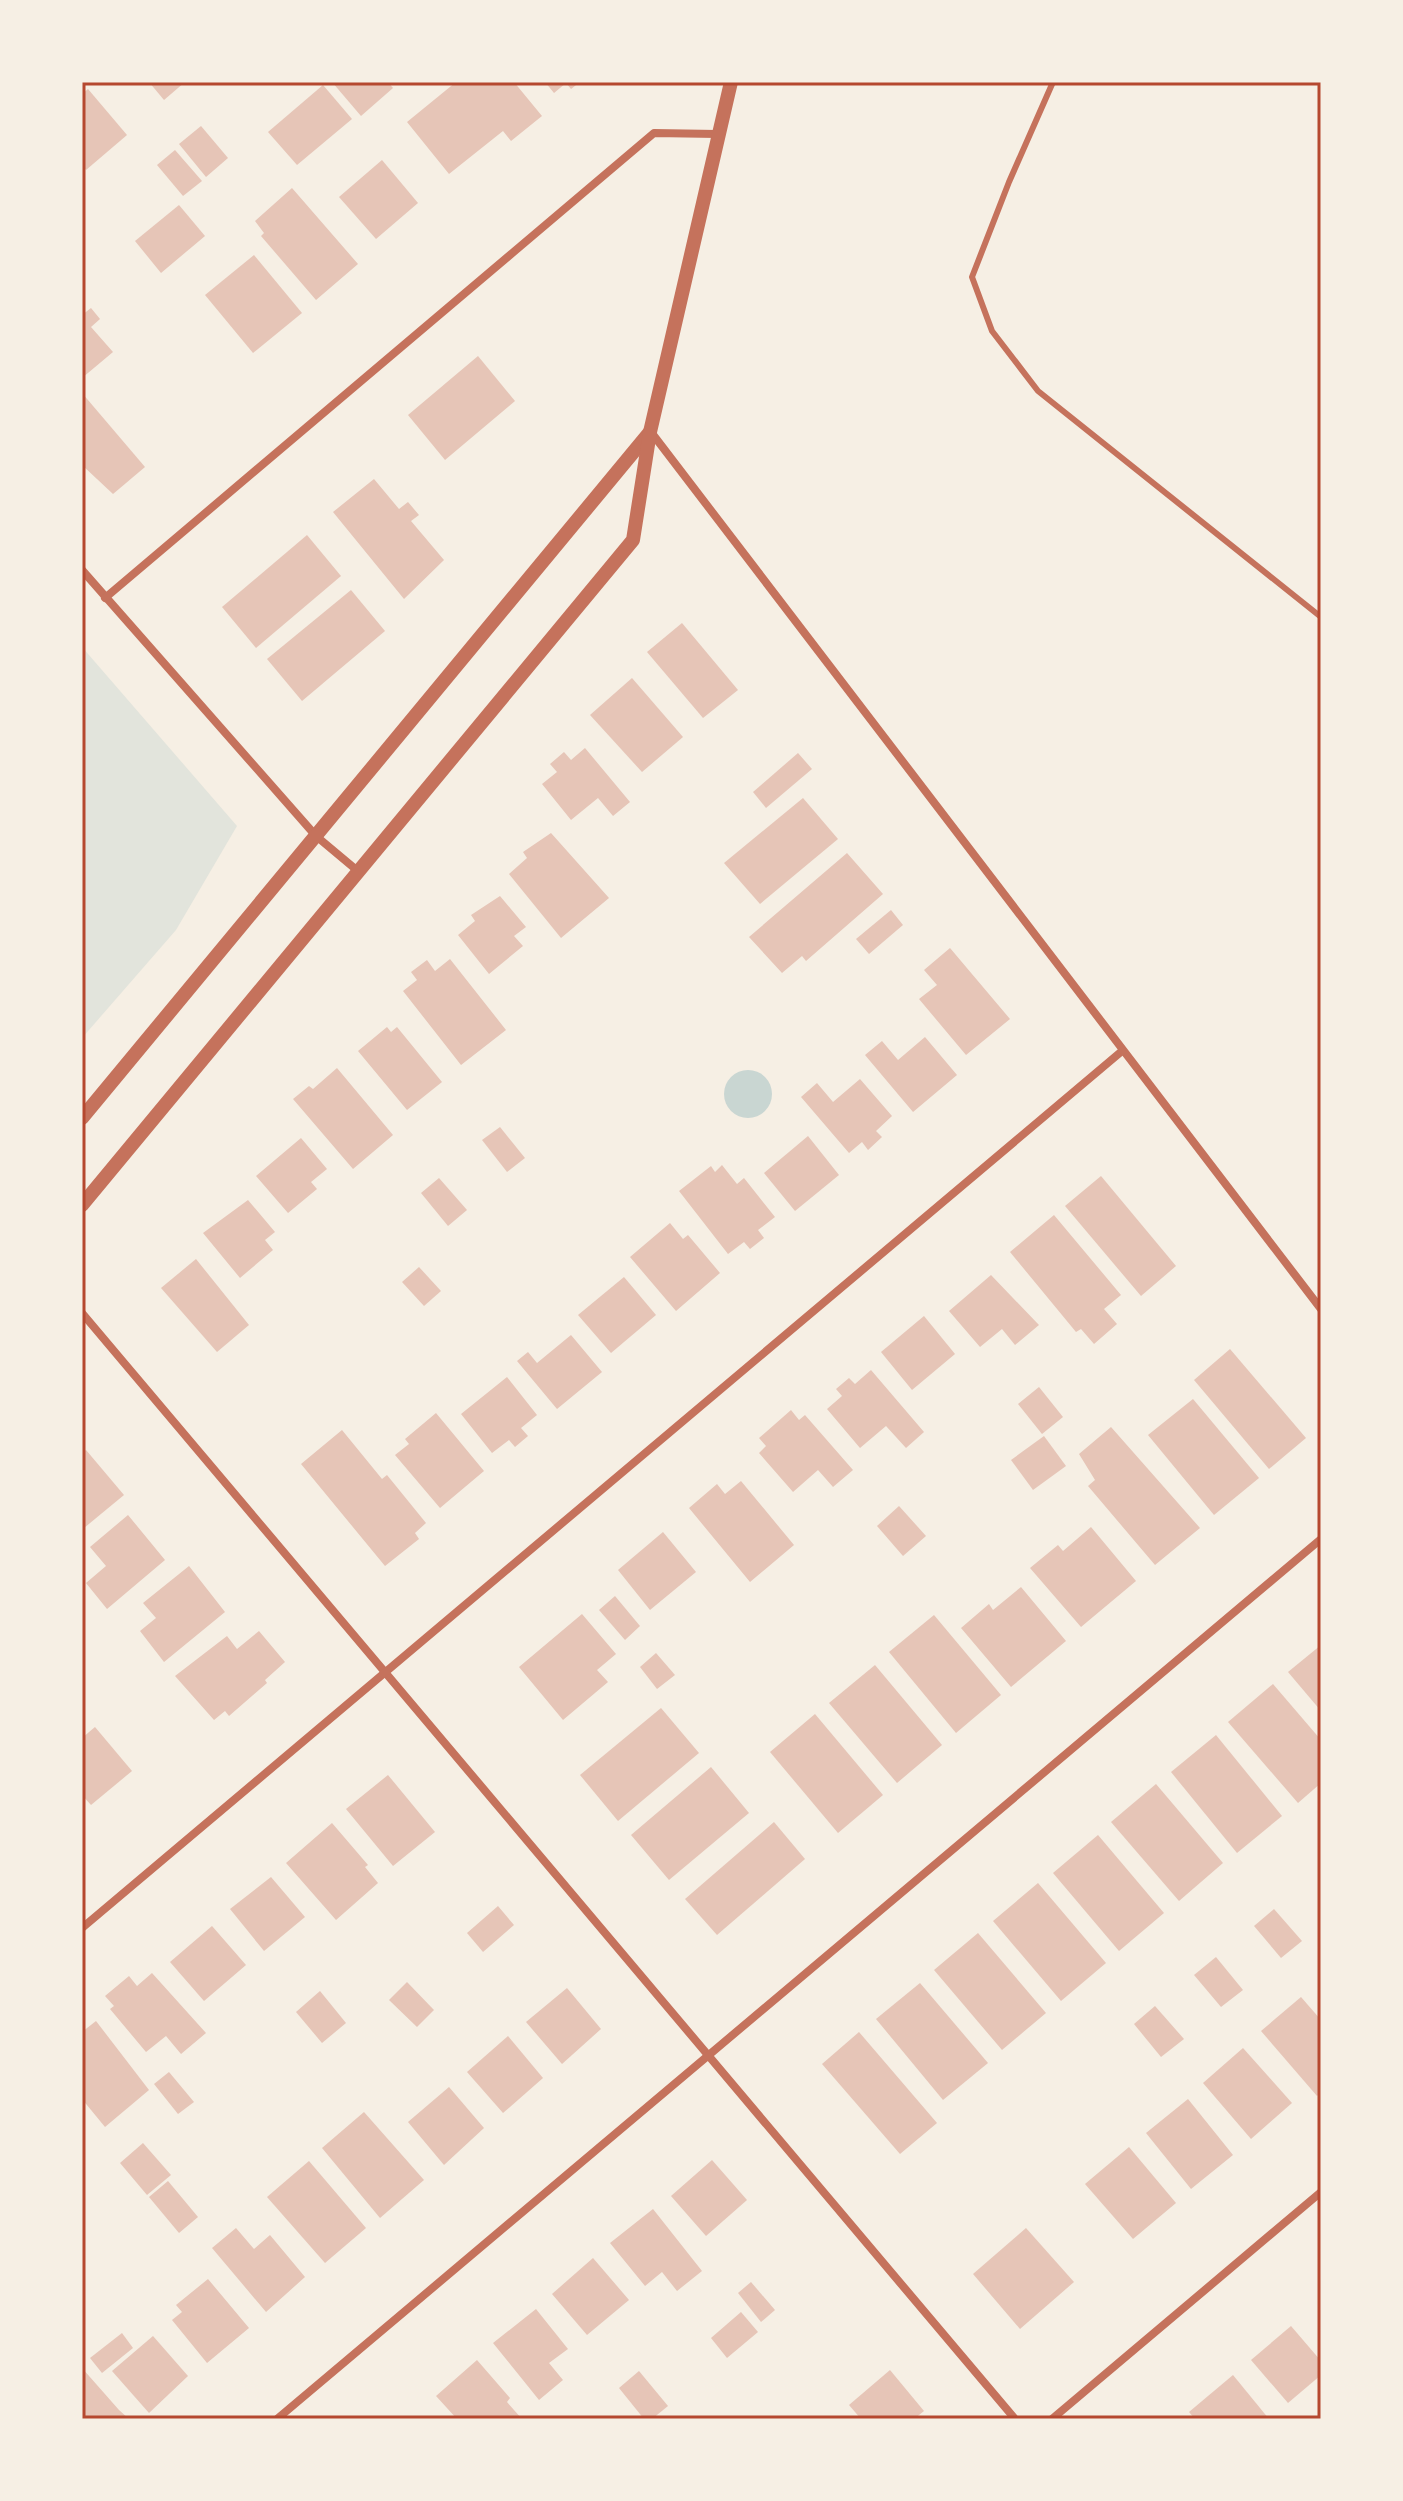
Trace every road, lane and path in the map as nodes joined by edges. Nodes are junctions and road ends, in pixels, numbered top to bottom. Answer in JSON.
{"nodes":[{"id":1,"x":731,"y":82,"type":"edge"},
{"id":2,"x":1053,"y":82,"type":"edge"},
{"id":3,"x":717,"y":134,"type":"junction"},
{"id":4,"x":1321,"y":382,"type":"edge"},
{"id":5,"x":1321,"y":409,"type":"edge"},
{"id":6,"x":650,"y":432,"type":"junction"},
{"id":7,"x":82,"y":570,"type":"edge"},
{"id":8,"x":105,"y":598,"type":"junction"},
{"id":9,"x":1321,"y":617,"type":"edge"},
{"id":10,"x":316,"y":836,"type":"junction"},
{"id":11,"x":360,"y":872,"type":"junction"},
{"id":12,"x":1122,"y":1051,"type":"junction"},
{"id":13,"x":82,"y":1118,"type":"edge"},
{"id":14,"x":82,"y":1205,"type":"edge"},
{"id":15,"x":1321,"y":1309,"type":"edge"},
{"id":16,"x":82,"y":1313,"type":"edge"},
{"id":17,"x":1321,"y":1539,"type":"edge"},
{"id":18,"x":386,"y":1670,"type":"junction"},
{"id":19,"x":82,"y":1928,"type":"edge"},
{"id":20,"x":708,"y":2054,"type":"junction"},
{"id":21,"x":1321,"y":2192,"type":"edge"},
{"id":22,"x":277,"y":2419,"type":"edge"},
{"id":23,"x":1015,"y":2419,"type":"edge"},
{"id":24,"x":1052,"y":2419,"type":"edge"}],
"edges":[{"from":1,"to":3,"type":"street"},
{"from":2,"to":9,"type":"lane"},
{"from":3,"to":6,"type":"street"},
{"from":3,"to":8,"type":"street"},
{"from":4,"to":5,"type":"path"},
{"from":6,"to":10,"type":"street"},
{"from":6,"to":11,"type":"street"},
{"from":6,"to":12,"type":"street"},
{"from":7,"to":8,"type":"street"},
{"from":8,"to":10,"type":"street"},
{"from":10,"to":11,"type":"street"},
{"from":10,"to":13,"type":"street"},
{"from":11,"to":14,"type":"street"},
{"from":12,"to":15,"type":"street"},
{"from":12,"to":18,"type":"street"},
{"from":16,"to":18,"type":"street"},
{"from":17,"to":20,"type":"street"},
{"from":18,"to":19,"type":"street"},
{"from":18,"to":20,"type":"street"},
{"from":20,"to":22,"type":"street"},
{"from":20,"to":23,"type":"street"},
{"from":21,"to":24,"type":"street"}]}
